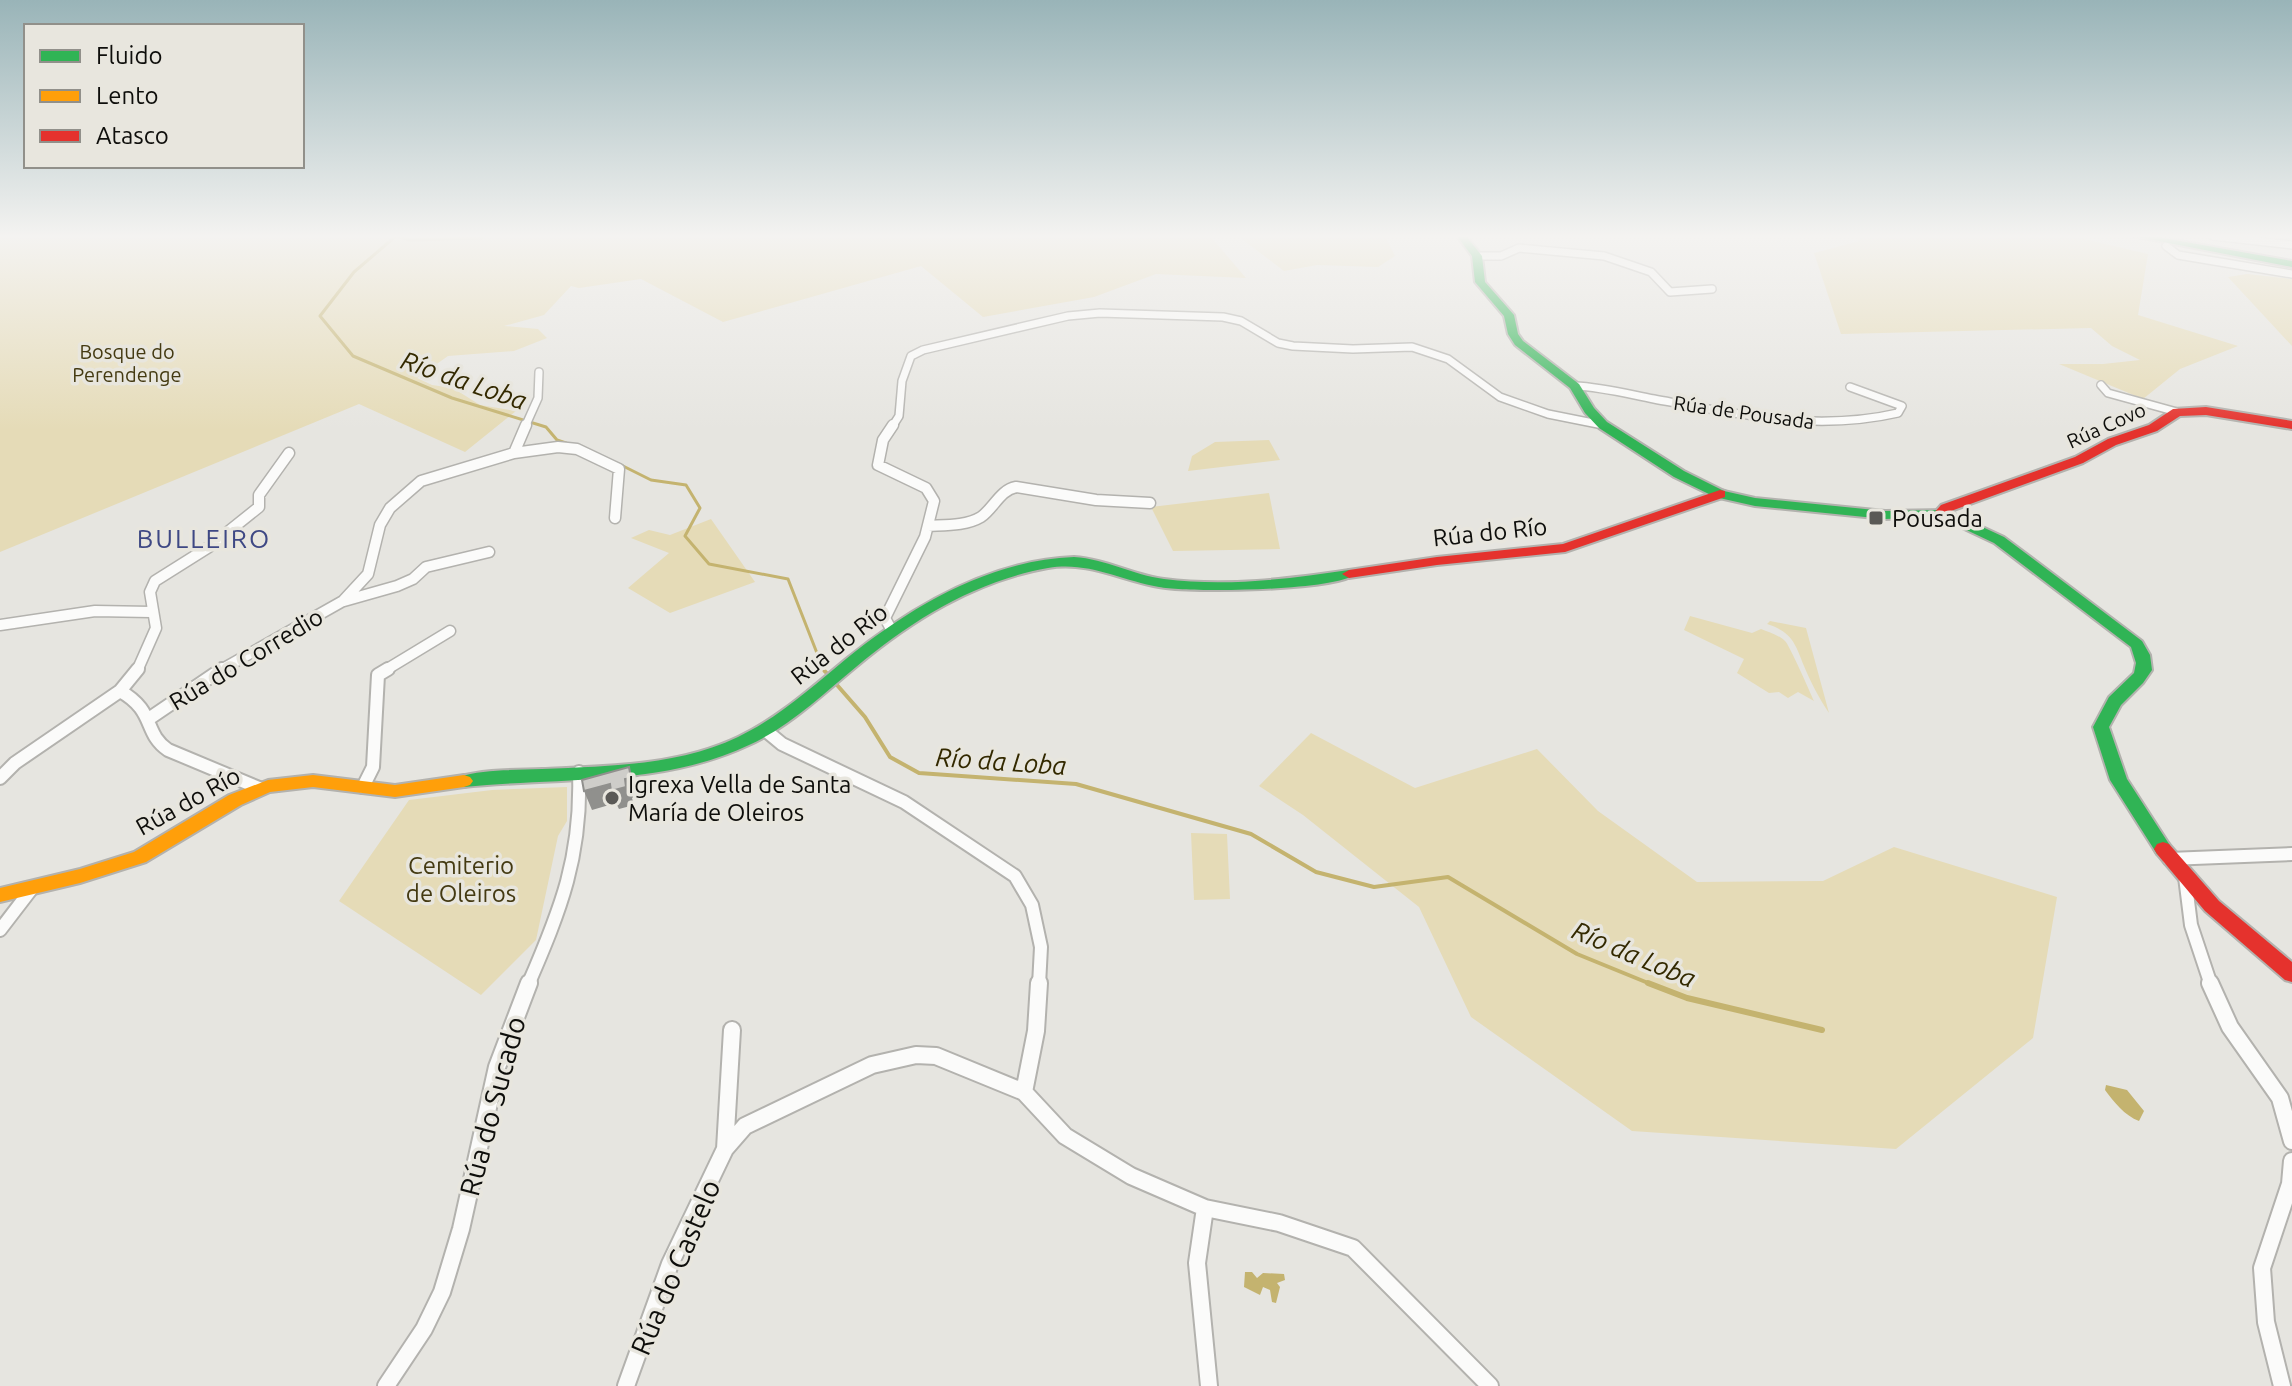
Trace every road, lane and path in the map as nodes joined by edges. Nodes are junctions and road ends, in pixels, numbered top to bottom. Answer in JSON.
{"nodes":[{"id":1,"x":1496,"y":301,"type":"edge"},
{"id":2,"x":539,"y":372,"type":"dead end"},
{"id":3,"x":2101,"y":385,"type":"dead end"},
{"id":4,"x":1575,"y":386,"type":"junction"},
{"id":5,"x":1850,"y":387,"type":"dead end"},
{"id":6,"x":2177,"y":412,"type":"junction"},
{"id":7,"x":1603,"y":425,"type":"junction"},
{"id":8,"x":2292,"y":425,"type":"edge"},
{"id":9,"x":289,"y":453,"type":"dead end"},
{"id":10,"x":514,"y":453,"type":"junction"},
{"id":11,"x":1720,"y":494,"type":"junction"},
{"id":12,"x":1150,"y":503,"type":"dead end"},
{"id":13,"x":1941,"y":513,"type":"junction"},
{"id":14,"x":615,"y":518,"type":"dead end"},
{"id":15,"x":928,"y":526,"type":"junction"},
{"id":16,"x":489,"y":552,"type":"dead end"},
{"id":17,"x":343,"y":601,"type":"junction"},
{"id":18,"x":151,"y":612,"type":"junction"},
{"id":19,"x":0,"y":625,"type":"edge"},
{"id":20,"x":450,"y":631,"type":"dead end"},
{"id":21,"x":892,"y":631,"type":"junction"},
{"id":22,"x":120,"y":691,"type":"junction"},
{"id":23,"x":150,"y":718,"type":"junction"},
{"id":24,"x":765,"y":730,"type":"junction"},
{"id":25,"x":579,"y":772,"type":"junction"},
{"id":26,"x":0,"y":778,"type":"edge"},
{"id":27,"x":363,"y":787,"type":"junction"},
{"id":28,"x":259,"y":788,"type":"junction"},
{"id":29,"x":2292,"y":854,"type":"edge"},
{"id":30,"x":2169,"y":859,"type":"junction"},
{"id":31,"x":2185,"y":876,"type":"junction"},
{"id":32,"x":33,"y":887,"type":"junction"},
{"id":33,"x":0,"y":895,"type":"edge"},
{"id":34,"x":0,"y":930,"type":"edge"},
{"id":35,"x":2292,"y":974,"type":"edge"},
{"id":36,"x":732,"y":1030,"type":"dead end"},
{"id":37,"x":1024,"y":1092,"type":"junction"},
{"id":38,"x":2292,"y":1141,"type":"edge"},
{"id":39,"x":725,"y":1149,"type":"junction"},
{"id":40,"x":2292,"y":1161,"type":"edge"},
{"id":41,"x":1205,"y":1208,"type":"junction"},
{"id":42,"x":386,"y":1386,"type":"edge"},
{"id":43,"x":626,"y":1386,"type":"edge"},
{"id":44,"x":1209,"y":1386,"type":"edge"},
{"id":45,"x":1490,"y":1386,"type":"edge"},
{"id":46,"x":2282,"y":1386,"type":"edge"}],
"edges":[{"from":1,"to":4,"type":"main road"},
{"from":2,"to":10,"type":"street"},
{"from":3,"to":6,"type":"street"},
{"from":4,"to":5,"type":"street","name":"Rúa de Pousada"},
{"from":4,"to":7,"type":"main road"},
{"from":6,"to":8,"type":"main road","name":"Rúa Covo"},
{"from":6,"to":13,"type":"main road","name":"Rúa Covo"},
{"from":7,"to":11,"type":"main road"},
{"from":7,"to":15,"type":"street"},
{"from":9,"to":18,"type":"street"},
{"from":10,"to":14,"type":"street","name":"Rúa do Corredio"},
{"from":10,"to":17,"type":"street","name":"Rúa do Corredio"},
{"from":11,"to":13,"type":"main road"},
{"from":11,"to":21,"type":"main road","name":"Rúa do Río"},
{"from":12,"to":15,"type":"street"},
{"from":13,"to":30,"type":"main road"},
{"from":15,"to":21,"type":"street"},
{"from":16,"to":17,"type":"street","name":"Rúa do Corredio"},
{"from":17,"to":23,"type":"street","name":"Rúa do Corredio"},
{"from":18,"to":19,"type":"street"},
{"from":18,"to":22,"type":"street"},
{"from":20,"to":27,"type":"street"},
{"from":21,"to":24,"type":"main road","name":"Rúa do Río"},
{"from":22,"to":23,"type":"street"},
{"from":22,"to":26,"type":"street"},
{"from":23,"to":28,"type":"street"},
{"from":24,"to":25,"type":"main road","name":"Rúa do Río"},
{"from":24,"to":37,"type":"street"},
{"from":25,"to":27,"type":"main road","name":"Rúa do Río"},
{"from":25,"to":42,"type":"street","name":"Rúa do Sucado"},
{"from":27,"to":28,"type":"main road","name":"Rúa do Río"},
{"from":28,"to":32,"type":"main road","name":"Rúa do Río"},
{"from":29,"to":30,"type":"street"},
{"from":30,"to":31,"type":"main road"},
{"from":31,"to":35,"type":"main road"},
{"from":31,"to":38,"type":"street"},
{"from":32,"to":33,"type":"main road","name":"Rúa do Río"},
{"from":32,"to":34,"type":"street"},
{"from":36,"to":39,"type":"street","name":"Rúa do Castelo"},
{"from":37,"to":39,"type":"street","name":"Rúa do Castelo"},
{"from":37,"to":41,"type":"street"},
{"from":39,"to":43,"type":"street","name":"Rúa do Castelo"},
{"from":40,"to":46,"type":"street"},
{"from":41,"to":44,"type":"street"},
{"from":41,"to":45,"type":"street"}]}
